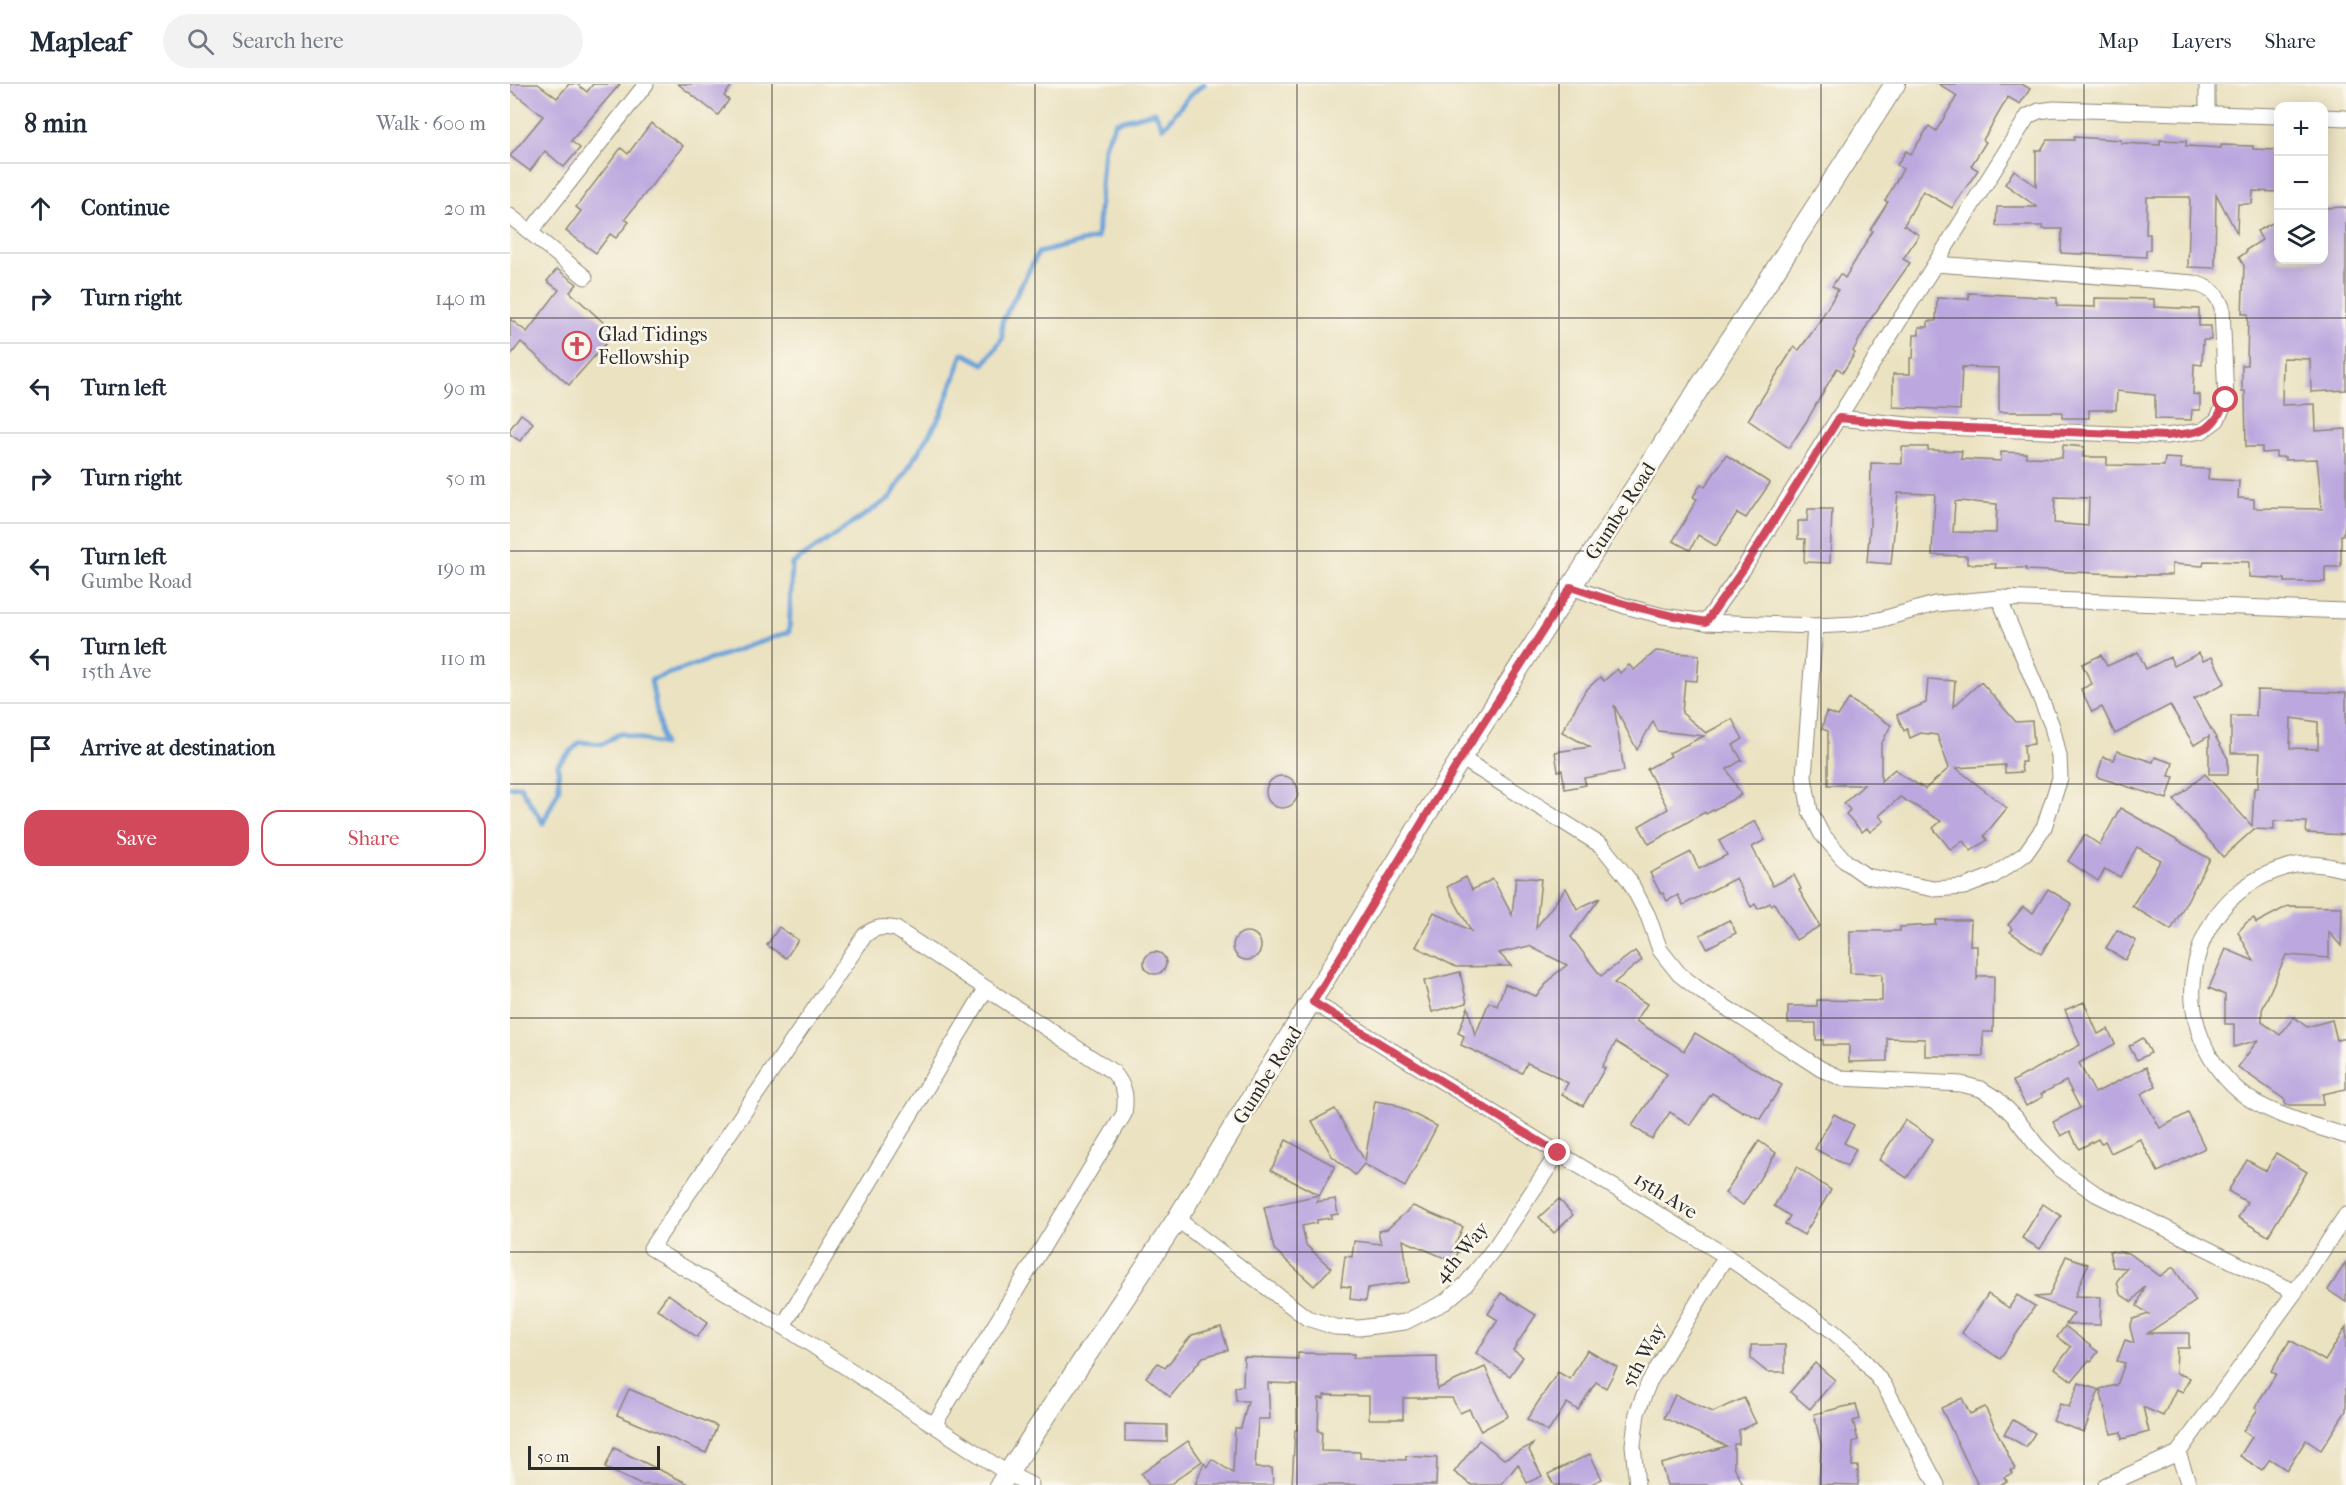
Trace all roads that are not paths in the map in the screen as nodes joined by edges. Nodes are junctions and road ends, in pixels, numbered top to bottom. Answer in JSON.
{"nodes":[{"id":1,"x":646,"y":84,"type":"edge"},
{"id":2,"x":1894,"y":84,"type":"edge"},
{"id":3,"x":2207,"y":84,"type":"edge"},
{"id":4,"x":2207,"y":114,"type":"junction"},
{"id":5,"x":2274,"y":116,"type":"edge"},
{"id":6,"x":2328,"y":117,"type":"edge"},
{"id":7,"x":2346,"y":118,"type":"edge"},
{"id":8,"x":510,"y":216,"type":"edge"},
{"id":9,"x":531,"y":231,"type":"junction"},
{"id":10,"x":1935,"y":264,"type":"junction"},
{"id":11,"x":585,"y":277,"type":"dead end"},
{"id":12,"x":1839,"y":418,"type":"junction"},
{"id":13,"x":1571,"y":587,"type":"junction"},
{"id":14,"x":1999,"y":598,"type":"junction"},
{"id":15,"x":2346,"y":611,"type":"edge"},
{"id":16,"x":1706,"y":622,"type":"junction"},
{"id":17,"x":1815,"y":626,"type":"junction"},
{"id":18,"x":1461,"y":758,"type":"junction"},
{"id":19,"x":2346,"y":870,"type":"edge"},
{"id":20,"x":986,"y":989,"type":"junction"},
{"id":21,"x":1313,"y":1002,"type":"junction"},
{"id":22,"x":2346,"y":1136,"type":"edge"},
{"id":23,"x":1558,"y":1153,"type":"junction"},
{"id":24,"x":2346,"y":1215,"type":"edge"},
{"id":25,"x":1177,"y":1220,"type":"junction"},
{"id":26,"x":1726,"y":1256,"type":"junction"},
{"id":27,"x":2295,"y":1292,"type":"junction"},
{"id":28,"x":783,"y":1326,"type":"junction"},
{"id":29,"x":934,"y":1425,"type":"junction"},
{"id":30,"x":2178,"y":1454,"type":"junction"},
{"id":31,"x":1003,"y":1479,"type":"edge"},
{"id":32,"x":1032,"y":1485,"type":"edge"},
{"id":33,"x":1637,"y":1485,"type":"edge"},
{"id":34,"x":1937,"y":1485,"type":"edge"},
{"id":35,"x":2106,"y":1485,"type":"edge"},
{"id":36,"x":2189,"y":1485,"type":"edge"}],
"edges":[{"from":1,"to":9,"type":"street"},
{"from":2,"to":13,"type":"street","name":"Gumbe Road"},
{"from":3,"to":4,"type":"street"},
{"from":4,"to":5,"type":"street"},
{"from":4,"to":10,"type":"street"},
{"from":6,"to":7,"type":"street"},
{"from":8,"to":9,"type":"street"},
{"from":9,"to":11,"type":"street"},
{"from":10,"to":12,"type":"street"},
{"from":10,"to":12,"type":"street"},
{"from":12,"to":16,"type":"street"},
{"from":13,"to":16,"type":"street"},
{"from":13,"to":18,"type":"street","name":"Gumbe Road"},
{"from":14,"to":15,"type":"street"},
{"from":14,"to":17,"type":"street"},
{"from":14,"to":17,"type":"street"},
{"from":16,"to":17,"type":"street"},
{"from":18,"to":21,"type":"street","name":"Gumbe Road"},
{"from":18,"to":27,"type":"street"},
{"from":19,"to":22,"type":"street"},
{"from":20,"to":28,"type":"street"},
{"from":20,"to":28,"type":"street"},
{"from":20,"to":29,"type":"street"},
{"from":21,"to":23,"type":"street","name":"15th Ave"},
{"from":21,"to":25,"type":"street","name":"Gumbe Road"},
{"from":23,"to":25,"type":"street","name":"4th Way"},
{"from":23,"to":26,"type":"street","name":"15th Ave"},
{"from":24,"to":27,"type":"street"},
{"from":25,"to":31,"type":"street","name":"Gumbe Road"},
{"from":26,"to":33,"type":"street","name":"5th Way"},
{"from":26,"to":34,"type":"street","name":"15th Ave"},
{"from":27,"to":30,"type":"street"},
{"from":28,"to":29,"type":"street"},
{"from":29,"to":31,"type":"street"},
{"from":30,"to":35,"type":"street"},
{"from":30,"to":36,"type":"street"},
{"from":31,"to":32,"type":"street"}]}
